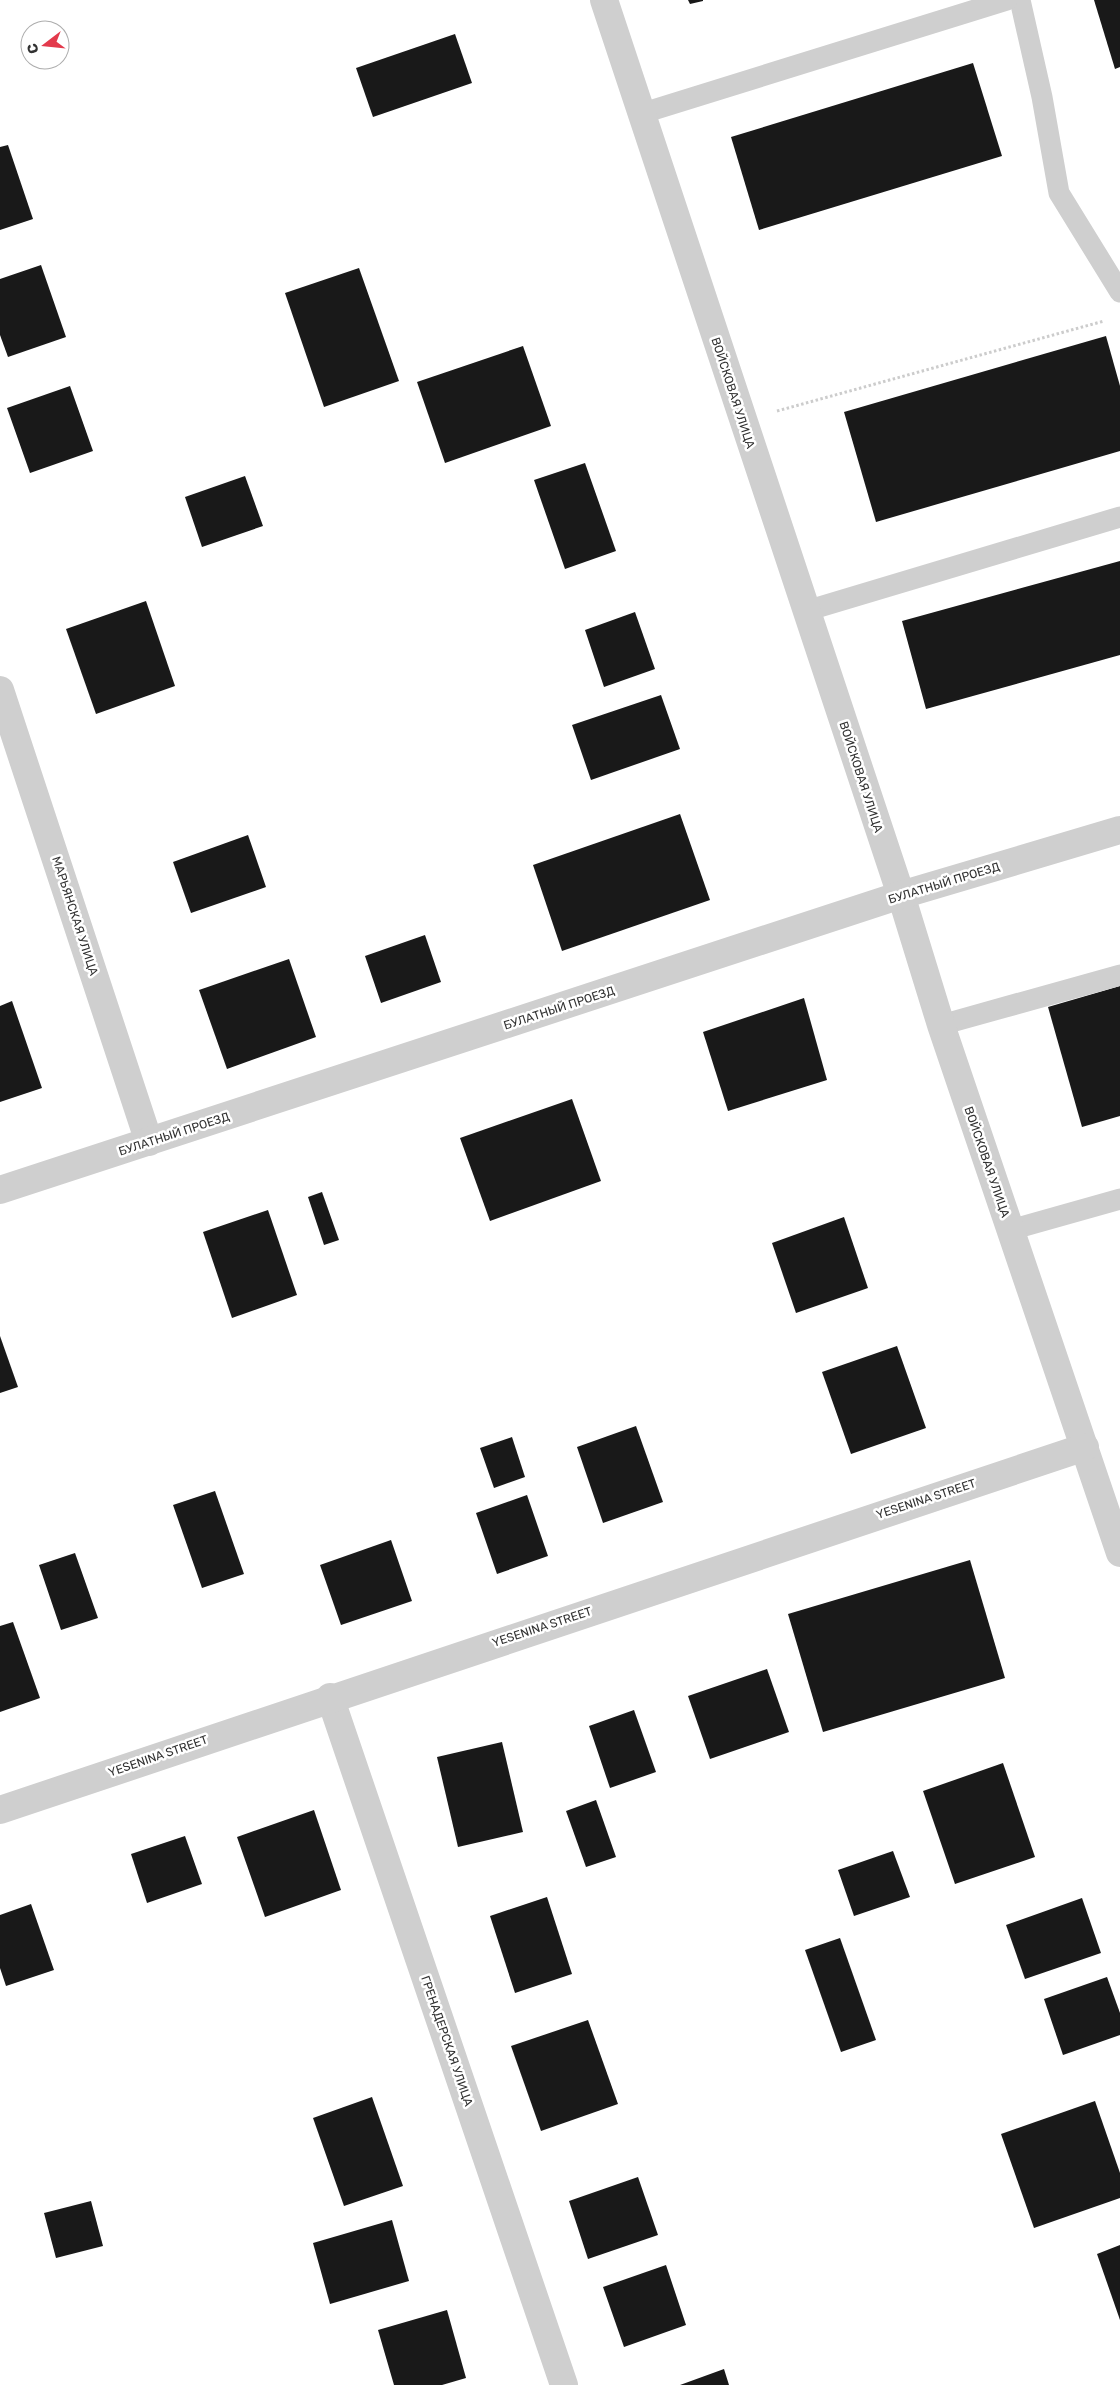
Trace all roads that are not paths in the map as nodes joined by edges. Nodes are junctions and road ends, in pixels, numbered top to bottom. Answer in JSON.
{"nodes":[{"id":1,"x":604,"y":0,"type":"edge"},
{"id":2,"x":1007,"y":0,"type":"edge"},
{"id":3,"x":1020,"y":0,"type":"edge"},
{"id":4,"x":640,"y":114,"type":"junction"},
{"id":5,"x":1120,"y":292,"type":"edge"},
{"id":6,"x":1120,"y":516,"type":"edge"},
{"id":7,"x":806,"y":611,"type":"junction"},
{"id":8,"x":0,"y":690,"type":"edge"},
{"id":9,"x":1120,"y":830,"type":"edge"},
{"id":10,"x":901,"y":896,"type":"junction"},
{"id":11,"x":1120,"y":975,"type":"edge"},
{"id":12,"x":941,"y":1025,"type":"junction"},
{"id":13,"x":149,"y":1142,"type":"junction"},
{"id":14,"x":0,"y":1190,"type":"edge"},
{"id":15,"x":1120,"y":1199,"type":"edge"},
{"id":16,"x":1010,"y":1230,"type":"junction"},
{"id":17,"x":1085,"y":1447,"type":"junction"},
{"id":18,"x":1120,"y":1553,"type":"edge"},
{"id":19,"x":330,"y":1698,"type":"junction"},
{"id":20,"x":0,"y":1810,"type":"edge"},
{"id":21,"x":564,"y":2385,"type":"edge"}],
"edges":[{"from":1,"to":4,"type":"street","name":"ВОЙСКОВАЯ УЛИЦА"},
{"from":2,"to":4,"type":"lane"},
{"from":3,"to":5,"type":"lane"},
{"from":4,"to":7,"type":"street","name":"ВОЙСКОВАЯ УЛИЦА"},
{"from":6,"to":7,"type":"lane"},
{"from":7,"to":10,"type":"street","name":"ВОЙСКОВАЯ УЛИЦА"},
{"from":8,"to":13,"type":"street","name":"МАРЬЯНСКАЯ УЛИЦА"},
{"from":9,"to":10,"type":"street","name":"БУЛАТНЫЙ ПРОЕЗД"},
{"from":10,"to":12,"type":"street","name":"ВОЙСКОВАЯ УЛИЦА"},
{"from":10,"to":13,"type":"street","name":"БУЛАТНЫЙ ПРОЕЗД"},
{"from":11,"to":12,"type":"lane"},
{"from":12,"to":16,"type":"street","name":"ВОЙСКОВАЯ УЛИЦА"},
{"from":13,"to":14,"type":"street","name":"БУЛАТНЫЙ ПРОЕЗД"},
{"from":15,"to":16,"type":"lane"},
{"from":16,"to":17,"type":"street","name":"ВОЙСКОВАЯ УЛИЦА"},
{"from":17,"to":18,"type":"street","name":"ВОЙСКОВАЯ УЛИЦА"},
{"from":17,"to":19,"type":"street","name":"YESENINA STREET"},
{"from":19,"to":20,"type":"street","name":"YESENINA STREET"},
{"from":19,"to":21,"type":"street","name":"ГРЕНАДЕРСКАЯ УЛИЦА"}]}
